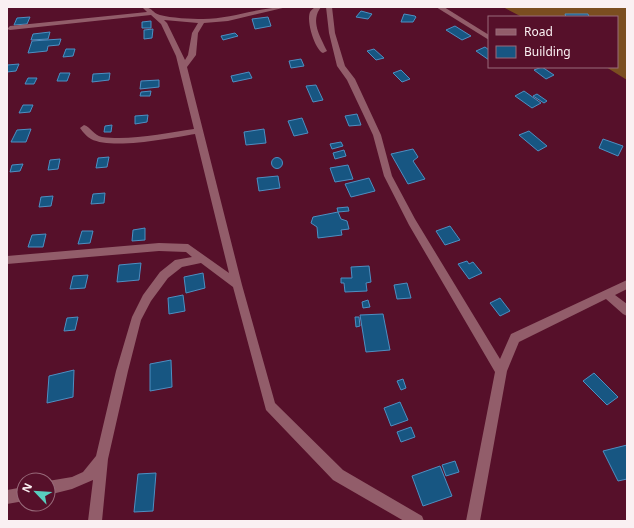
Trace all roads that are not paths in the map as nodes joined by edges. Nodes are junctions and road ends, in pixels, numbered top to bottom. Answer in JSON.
{"nodes":[{"id":1,"x":284,"y":7,"type":"edge"},
{"id":2,"x":318,"y":7,"type":"edge"},
{"id":3,"x":329,"y":7,"type":"edge"},
{"id":4,"x":439,"y":7,"type":"edge"},
{"id":5,"x":152,"y":12,"type":"edge"},
{"id":6,"x":202,"y":21,"type":"junction"},
{"id":7,"x":10,"y":28,"type":"dead end"},
{"id":8,"x":488,"y":37,"type":"edge"},
{"id":9,"x":323,"y":51,"type":"dead end"},
{"id":10,"x":183,"y":67,"type":"junction"},
{"id":11,"x":84,"y":128,"type":"dead end"},
{"id":12,"x":199,"y":131,"type":"junction"},
{"id":13,"x":202,"y":259,"type":"junction"},
{"id":14,"x":7,"y":260,"type":"edge"},
{"id":15,"x":627,"y":284,"type":"edge"},
{"id":16,"x":237,"y":285,"type":"junction"},
{"id":17,"x":607,"y":294,"type":"junction"},
{"id":18,"x":627,"y":311,"type":"edge"},
{"id":19,"x":501,"y":371,"type":"junction"},
{"id":20,"x":102,"y":459,"type":"junction"},
{"id":21,"x":56,"y":486,"type":"edge"},
{"id":22,"x":95,"y":521,"type":"edge"},
{"id":23,"x":417,"y":521,"type":"edge"},
{"id":24,"x":473,"y":521,"type":"edge"}],
"edges":[{"from":1,"to":6,"type":"street"},
{"from":2,"to":9,"type":"street"},
{"from":3,"to":19,"type":"street"},
{"from":4,"to":8,"type":"street"},
{"from":5,"to":6,"type":"street"},
{"from":5,"to":7,"type":"street"},
{"from":5,"to":10,"type":"street"},
{"from":6,"to":10,"type":"street"},
{"from":10,"to":12,"type":"street"},
{"from":11,"to":12,"type":"street"},
{"from":12,"to":16,"type":"street"},
{"from":13,"to":14,"type":"street"},
{"from":13,"to":16,"type":"street"},
{"from":13,"to":20,"type":"street"},
{"from":15,"to":17,"type":"street"},
{"from":16,"to":23,"type":"street"},
{"from":17,"to":18,"type":"street"},
{"from":17,"to":19,"type":"street"},
{"from":19,"to":24,"type":"street"},
{"from":20,"to":21,"type":"street"},
{"from":20,"to":22,"type":"street"}]}
